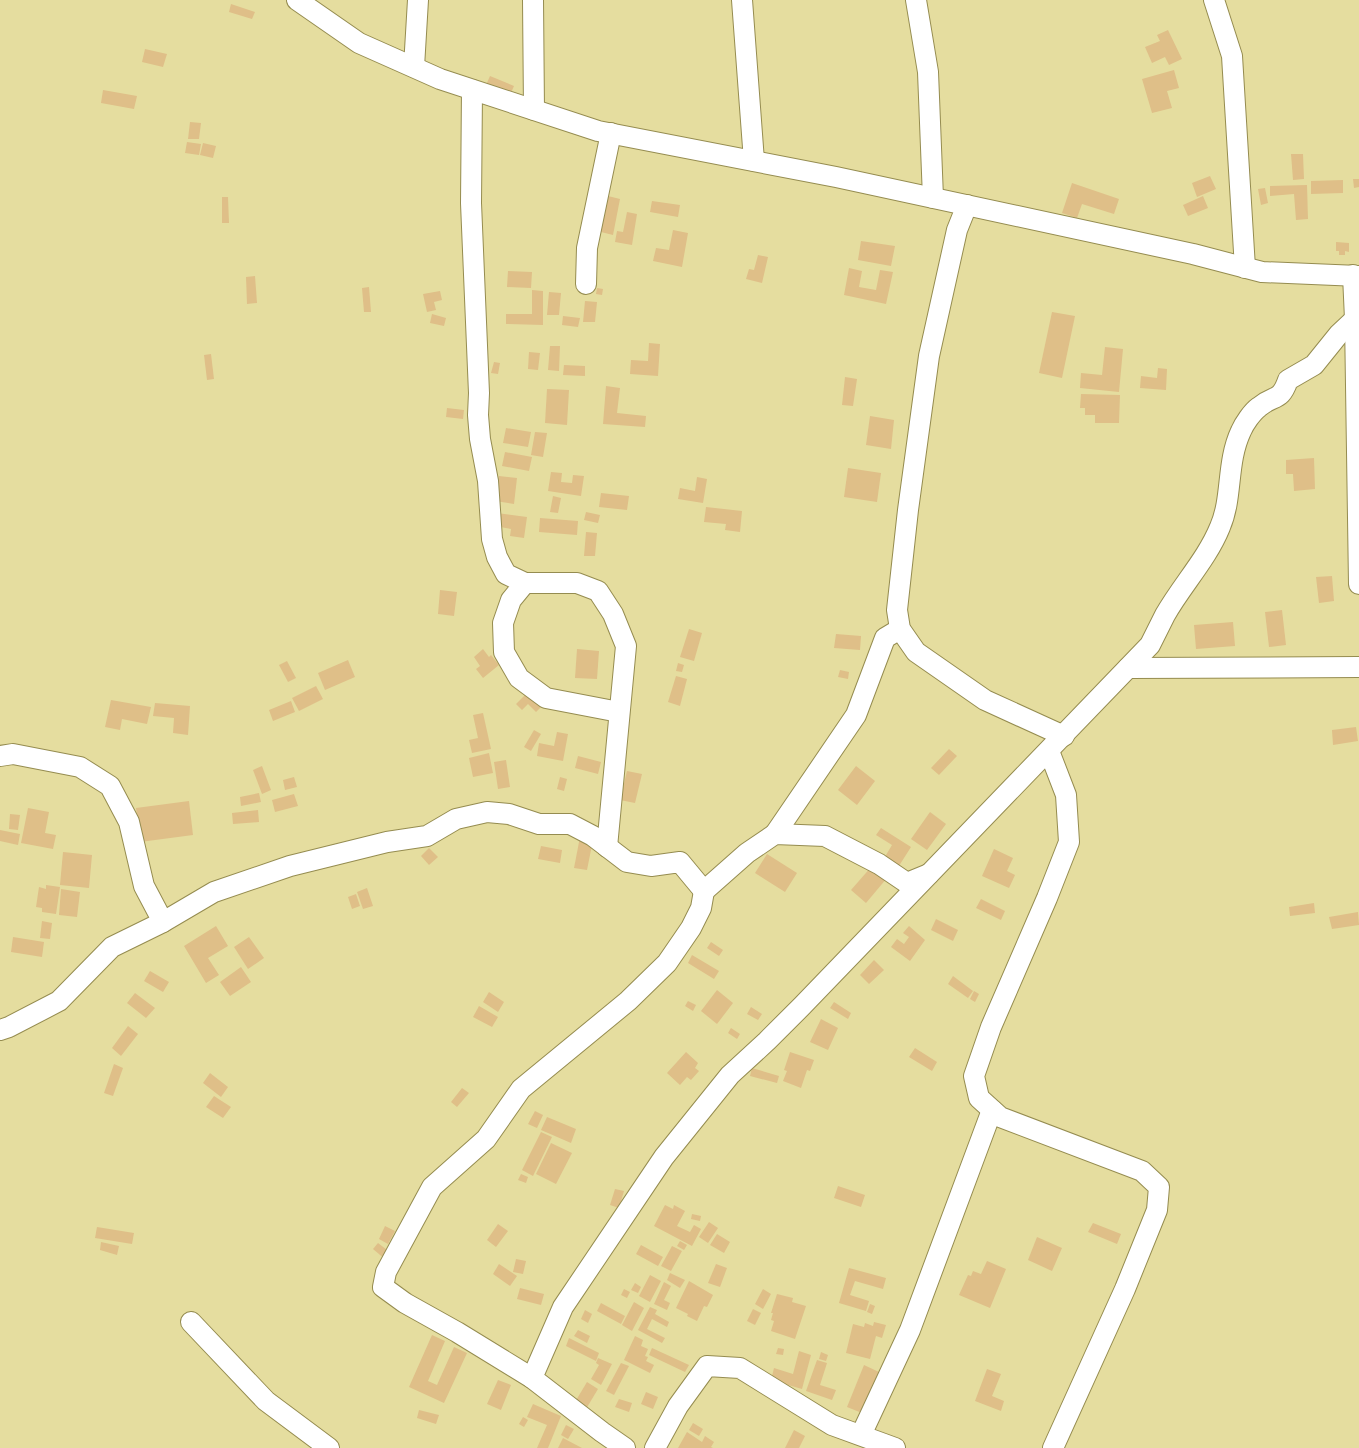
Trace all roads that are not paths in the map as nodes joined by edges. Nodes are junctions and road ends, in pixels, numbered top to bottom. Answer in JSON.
{"nodes":[{"id":1,"x":296,"y":0,"type":"edge"},
{"id":2,"x":418,"y":0,"type":"edge"},
{"id":3,"x":533,"y":0,"type":"edge"},
{"id":4,"x":742,"y":0,"type":"edge"},
{"id":5,"x":916,"y":0,"type":"edge"},
{"id":6,"x":1214,"y":0,"type":"edge"},
{"id":7,"x":414,"y":68,"type":"junction"},
{"id":8,"x":472,"y":90,"type":"junction"},
{"id":9,"x":534,"y":110,"type":"junction"},
{"id":10,"x":611,"y":133,"type":"junction"},
{"id":11,"x":754,"y":161,"type":"junction"},
{"id":12,"x":933,"y":198,"type":"junction"},
{"id":13,"x":967,"y":205,"type":"junction"},
{"id":14,"x":1245,"y":268,"type":"junction"},
{"id":15,"x":1356,"y":276,"type":"edge"},
{"id":16,"x":586,"y":284,"type":"dead end"},
{"id":17,"x":1355,"y":319,"type":"junction"},
{"id":18,"x":525,"y":583,"type":"junction"},
{"id":19,"x":1359,"y":584,"type":"edge"},
{"id":20,"x":900,"y":629,"type":"junction"},
{"id":21,"x":1359,"y":667,"type":"edge"},
{"id":22,"x":1128,"y":668,"type":"junction"},
{"id":23,"x":619,"y":712,"type":"junction"},
{"id":24,"x":1064,"y":736,"type":"junction"},
{"id":25,"x":1049,"y":751,"type":"junction"},
{"id":26,"x":0,"y":756,"type":"edge"},
{"id":27,"x":775,"y":834,"type":"junction"},
{"id":28,"x":607,"y":847,"type":"junction"},
{"id":29,"x":929,"y":874,"type":"junction"},
{"id":30,"x":704,"y":891,"type":"junction"},
{"id":31,"x":163,"y":922,"type":"junction"},
{"id":32,"x":0,"y":1030,"type":"edge"},
{"id":33,"x":992,"y":1110,"type":"junction"},
{"id":34,"x":191,"y":1322,"type":"dead end"},
{"id":35,"x":532,"y":1378,"type":"junction"},
{"id":36,"x":861,"y":1436,"type":"junction"},
{"id":37,"x":328,"y":1448,"type":"edge"},
{"id":38,"x":625,"y":1448,"type":"edge"},
{"id":39,"x":655,"y":1448,"type":"edge"},
{"id":40,"x":895,"y":1448,"type":"edge"},
{"id":41,"x":1053,"y":1448,"type":"edge"}],
"edges":[{"from":1,"to":7,"type":"street"},
{"from":2,"to":7,"type":"street"},
{"from":3,"to":9,"type":"street"},
{"from":4,"to":11,"type":"street"},
{"from":5,"to":12,"type":"street"},
{"from":6,"to":14,"type":"street"},
{"from":7,"to":8,"type":"street"},
{"from":8,"to":9,"type":"street"},
{"from":8,"to":18,"type":"street"},
{"from":9,"to":10,"type":"street"},
{"from":10,"to":11,"type":"street"},
{"from":10,"to":16,"type":"street"},
{"from":11,"to":12,"type":"street"},
{"from":12,"to":13,"type":"street"},
{"from":13,"to":14,"type":"street"},
{"from":13,"to":20,"type":"street"},
{"from":14,"to":15,"type":"street"},
{"from":15,"to":17,"type":"street"},
{"from":17,"to":19,"type":"street"},
{"from":17,"to":22,"type":"street"},
{"from":18,"to":23,"type":"street"},
{"from":18,"to":23,"type":"street"},
{"from":20,"to":24,"type":"street"},
{"from":20,"to":27,"type":"street"},
{"from":21,"to":22,"type":"street"},
{"from":22,"to":24,"type":"street"},
{"from":23,"to":28,"type":"street"},
{"from":24,"to":25,"type":"street"},
{"from":25,"to":29,"type":"street"},
{"from":25,"to":33,"type":"street"},
{"from":26,"to":31,"type":"street"},
{"from":27,"to":29,"type":"street"},
{"from":27,"to":30,"type":"street"},
{"from":28,"to":30,"type":"street"},
{"from":28,"to":31,"type":"street"},
{"from":29,"to":35,"type":"street"},
{"from":30,"to":35,"type":"street"},
{"from":31,"to":32,"type":"street"},
{"from":33,"to":36,"type":"street"},
{"from":33,"to":41,"type":"street"},
{"from":34,"to":37,"type":"street"},
{"from":35,"to":38,"type":"street"},
{"from":36,"to":39,"type":"street"},
{"from":36,"to":40,"type":"street"}]}
